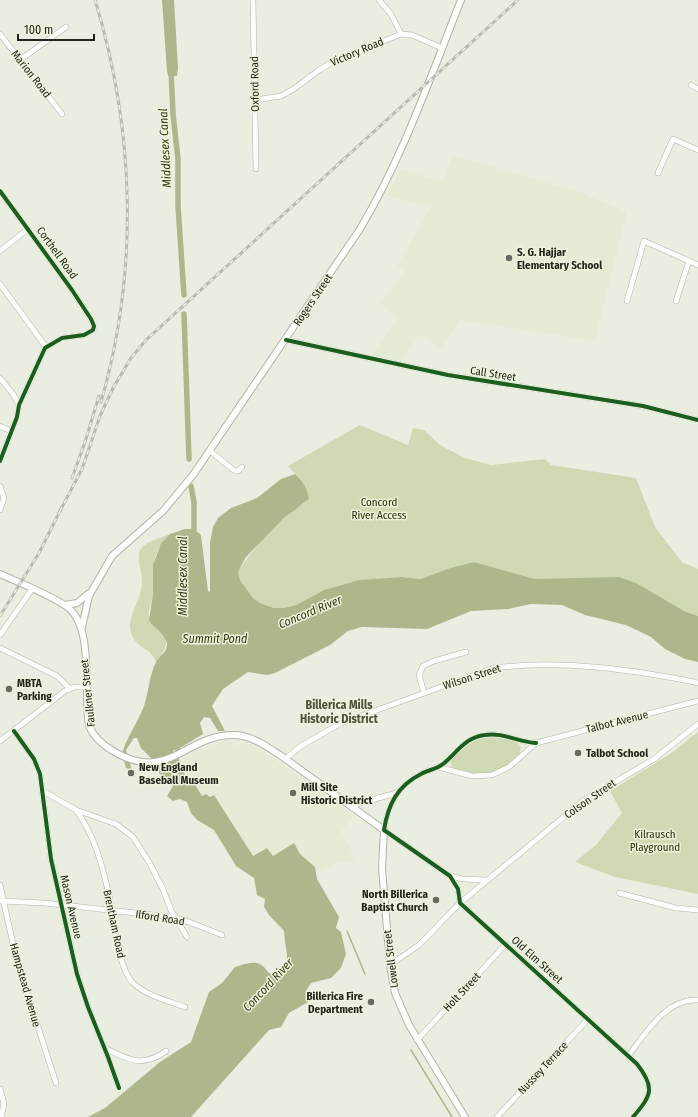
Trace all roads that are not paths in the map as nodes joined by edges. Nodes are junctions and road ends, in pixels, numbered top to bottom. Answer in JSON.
{"nodes":[{"id":1,"x":253,"y":0,"type":"edge"},
{"id":2,"x":379,"y":0,"type":"edge"},
{"id":3,"x":461,"y":0,"type":"edge"},
{"id":4,"x":66,"y":27,"type":"dead end"},
{"id":5,"x":0,"y":34,"type":"edge"},
{"id":6,"x":401,"y":34,"type":"junction"},
{"id":7,"x":442,"y":48,"type":"junction"},
{"id":8,"x":20,"y":60,"type":"junction"},
{"id":9,"x":692,"y":86,"type":"dead end"},
{"id":10,"x":698,"y":90,"type":"edge"},
{"id":11,"x":255,"y":100,"type":"junction"},
{"id":12,"x":62,"y":114,"type":"dead end"},
{"id":13,"x":698,"y":150,"type":"edge"},
{"id":14,"x":256,"y":169,"type":"dead end"},
{"id":15,"x":658,"y":173,"type":"dead end"},
{"id":16,"x":0,"y":191,"type":"edge"},
{"id":17,"x":28,"y":229,"type":"junction"},
{"id":18,"x":0,"y":251,"type":"edge"},
{"id":19,"x":689,"y":261,"type":"junction"},
{"id":20,"x":698,"y":265,"type":"edge"},
{"id":21,"x":0,"y":284,"type":"edge"},
{"id":22,"x":676,"y":300,"type":"dead end"},
{"id":23,"x":627,"y":301,"type":"dead end"},
{"id":24,"x":286,"y":340,"type":"junction"},
{"id":25,"x":46,"y":347,"type":"junction"},
{"id":26,"x":0,"y":378,"type":"edge"},
{"id":27,"x":19,"y":405,"type":"junction"},
{"id":28,"x":698,"y":419,"type":"edge"},
{"id":29,"x":0,"y":426,"type":"edge"},
{"id":30,"x":11,"y":431,"type":"junction"},
{"id":31,"x":210,"y":451,"type":"junction"},
{"id":32,"x":0,"y":460,"type":"edge"},
{"id":33,"x":242,"y":467,"type":"dead end"},
{"id":34,"x":0,"y":486,"type":"edge"},
{"id":35,"x":0,"y":510,"type":"edge"},
{"id":36,"x":0,"y":574,"type":"edge"},
{"id":37,"x":32,"y":589,"type":"junction"},
{"id":38,"x":91,"y":592,"type":"junction"},
{"id":39,"x":65,"y":605,"type":"junction"},
{"id":40,"x":82,"y":630,"type":"junction"},
{"id":41,"x":0,"y":635,"type":"edge"},
{"id":42,"x":0,"y":648,"type":"edge"},
{"id":43,"x":466,"y":652,"type":"dead end"},
{"id":44,"x":698,"y":683,"type":"edge"},
{"id":45,"x":86,"y":687,"type":"junction"},
{"id":46,"x":70,"y":689,"type":"junction"},
{"id":47,"x":424,"y":693,"type":"junction"},
{"id":48,"x":698,"y":702,"type":"edge"},
{"id":49,"x":698,"y":724,"type":"edge"},
{"id":50,"x":14,"y":731,"type":"junction"},
{"id":51,"x":0,"y":741,"type":"edge"},
{"id":52,"x":536,"y":743,"type":"junction"},
{"id":53,"x":285,"y":759,"type":"junction"},
{"id":54,"x":438,"y":768,"type":"junction"},
{"id":55,"x":43,"y":791,"type":"junction"},
{"id":56,"x":397,"y":793,"type":"junction"},
{"id":57,"x":352,"y":808,"type":"junction"},
{"id":58,"x":76,"y":810,"type":"junction"},
{"id":59,"x":384,"y":830,"type":"junction"},
{"id":60,"x":450,"y":876,"type":"junction"},
{"id":61,"x":486,"y":880,"type":"junction"},
{"id":62,"x":0,"y":885,"type":"edge"},
{"id":63,"x":619,"y":893,"type":"dead end"},
{"id":64,"x":2,"y":902,"type":"edge"},
{"id":65,"x":460,"y":902,"type":"junction"},
{"id":66,"x":62,"y":904,"type":"junction"},
{"id":67,"x":111,"y":910,"type":"junction"},
{"id":68,"x":698,"y":910,"type":"edge"},
{"id":69,"x":176,"y":918,"type":"junction"},
{"id":70,"x":222,"y":935,"type":"dead end"},
{"id":71,"x":187,"y":937,"type":"dead end"},
{"id":72,"x":506,"y":944,"type":"junction"},
{"id":73,"x":390,"y":965,"type":"junction"},
{"id":74,"x":698,"y":1000,"type":"edge"},
{"id":75,"x":186,"y":1007,"type":"dead end"},
{"id":76,"x":588,"y":1019,"type":"junction"},
{"id":77,"x":417,"y":1040,"type":"junction"},
{"id":78,"x":105,"y":1048,"type":"junction"},
{"id":79,"x":166,"y":1051,"type":"dead end"},
{"id":80,"x":628,"y":1056,"type":"junction"},
{"id":81,"x":56,"y":1083,"type":"dead end"},
{"id":82,"x":119,"y":1088,"type":"dead end"},
{"id":83,"x":0,"y":1089,"type":"edge"},
{"id":84,"x":1,"y":1117,"type":"edge"},
{"id":85,"x":465,"y":1117,"type":"edge"},
{"id":86,"x":497,"y":1117,"type":"edge"},
{"id":87,"x":633,"y":1117,"type":"edge"}],
"edges":[{"from":1,"to":11,"type":"street","name":"Oxford Road"},
{"from":2,"to":6,"type":"street"},
{"from":3,"to":7,"type":"main road","name":"Rogers Street"},
{"from":4,"to":8,"type":"street"},
{"from":5,"to":8,"type":"street","name":"Marion Road"},
{"from":6,"to":7,"type":"street"},
{"from":6,"to":11,"type":"street","name":"Victory Road"},
{"from":7,"to":24,"type":"main road","name":"Rogers Street"},
{"from":8,"to":12,"type":"street","name":"Marion Road"},
{"from":9,"to":10,"type":"street"},
{"from":11,"to":14,"type":"street","name":"Oxford Road"},
{"from":13,"to":15,"type":"street"},
{"from":16,"to":17,"type":"street","name":"Corthell Road"},
{"from":17,"to":18,"type":"street"},
{"from":17,"to":25,"type":"street","name":"Corthell Road"},
{"from":19,"to":20,"type":"street"},
{"from":19,"to":22,"type":"street"},
{"from":19,"to":23,"type":"street"},
{"from":21,"to":25,"type":"street"},
{"from":24,"to":28,"type":"street","name":"Call Street"},
{"from":24,"to":31,"type":"main road","name":"Rogers Street"},
{"from":25,"to":27,"type":"street"},
{"from":26,"to":27,"type":"street"},
{"from":27,"to":30,"type":"street"},
{"from":29,"to":30,"type":"street"},
{"from":30,"to":32,"type":"street"},
{"from":31,"to":33,"type":"street"},
{"from":31,"to":38,"type":"main road","name":"Rogers Street"},
{"from":34,"to":35,"type":"street"},
{"from":36,"to":37,"type":"main road"},
{"from":37,"to":39,"type":"main road"},
{"from":37,"to":41,"type":"street"},
{"from":38,"to":39,"type":"main road"},
{"from":38,"to":40,"type":"main road","name":"Rogers Street"},
{"from":39,"to":40,"type":"main road"},
{"from":40,"to":45,"type":"main road","name":"Faulkner Street"},
{"from":42,"to":46,"type":"street"},
{"from":43,"to":47,"type":"street"},
{"from":44,"to":47,"type":"street","name":"Wilson Street"},
{"from":45,"to":46,"type":"street"},
{"from":45,"to":53,"type":"main road","name":"Faulkner Street"},
{"from":46,"to":50,"type":"street"},
{"from":47,"to":53,"type":"street","name":"Wilson Street"},
{"from":48,"to":52,"type":"street","name":"Talbot Avenue"},
{"from":49,"to":61,"type":"street","name":"Colson Street"},
{"from":50,"to":51,"type":"street"},
{"from":50,"to":55,"type":"street","name":"Mason Avenue"},
{"from":52,"to":54,"type":"street","name":"Talbot Avenue"},
{"from":52,"to":54,"type":"street","name":"Talbot Avenue"},
{"from":53,"to":57,"type":"main road"},
{"from":54,"to":56,"type":"street","name":"Talbot Avenue"},
{"from":55,"to":58,"type":"street"},
{"from":55,"to":66,"type":"street","name":"Mason Avenue"},
{"from":56,"to":57,"type":"street","name":"Talbot Avenue"},
{"from":56,"to":59,"type":"street","name":"Talbot Avenue"},
{"from":57,"to":59,"type":"main road"},
{"from":58,"to":67,"type":"street","name":"Brentham Road"},
{"from":58,"to":69,"type":"street"},
{"from":59,"to":60,"type":"street"},
{"from":59,"to":73,"type":"main road","name":"Lowell Street"},
{"from":60,"to":61,"type":"street"},
{"from":60,"to":65,"type":"street"},
{"from":61,"to":65,"type":"street","name":"Colson Street"},
{"from":62,"to":64,"type":"street","name":"Hampstead Avenue"},
{"from":63,"to":68,"type":"street"},
{"from":64,"to":66,"type":"street","name":"Ilford Road"},
{"from":64,"to":81,"type":"street","name":"Hampstead Avenue"},
{"from":65,"to":72,"type":"street","name":"Old Elm Street"},
{"from":65,"to":73,"type":"street","name":"Colson Street"},
{"from":66,"to":67,"type":"street","name":"Ilford Road"},
{"from":66,"to":78,"type":"street","name":"Mason Avenue"},
{"from":67,"to":69,"type":"street","name":"Ilford Road"},
{"from":67,"to":75,"type":"street","name":"Brentham Road"},
{"from":69,"to":70,"type":"street","name":"Ilford Road"},
{"from":69,"to":71,"type":"street"},
{"from":72,"to":76,"type":"street","name":"Old Elm Street"},
{"from":72,"to":77,"type":"street","name":"Holt Street"},
{"from":73,"to":77,"type":"main road","name":"Lowell Street"},
{"from":74,"to":80,"type":"street"},
{"from":76,"to":80,"type":"street","name":"Old Elm Street"},
{"from":76,"to":86,"type":"street","name":"Nussey Terrace"},
{"from":77,"to":85,"type":"main road","name":"Lowell Street"},
{"from":78,"to":79,"type":"street"},
{"from":78,"to":82,"type":"street","name":"Mason Avenue"},
{"from":80,"to":87,"type":"street","name":"Old Elm Street"},
{"from":83,"to":84,"type":"street"}]}
